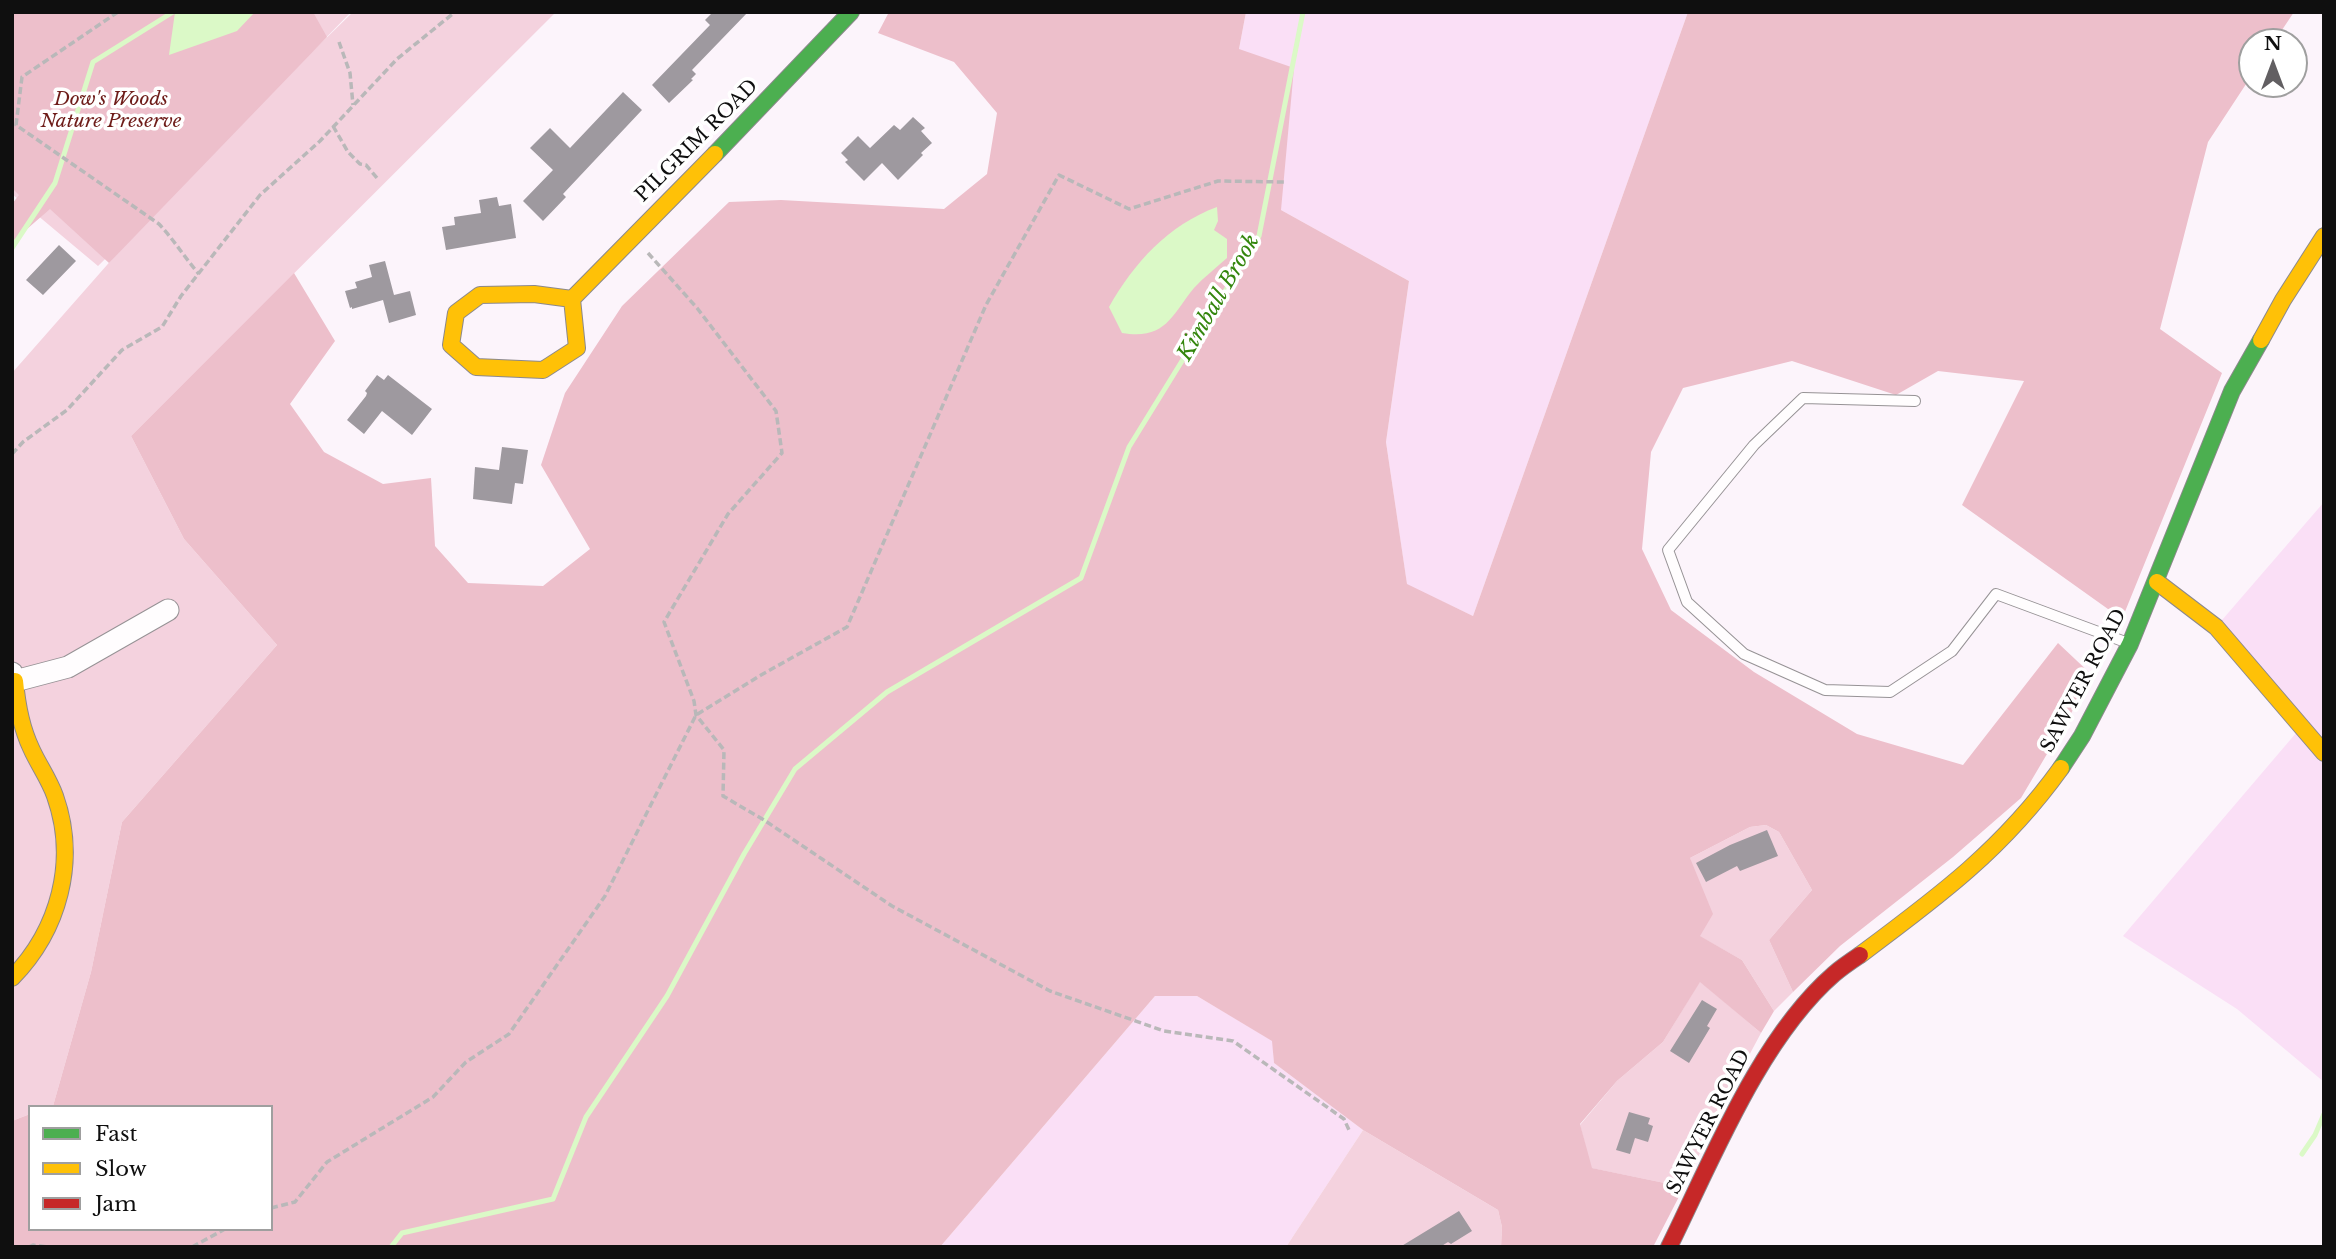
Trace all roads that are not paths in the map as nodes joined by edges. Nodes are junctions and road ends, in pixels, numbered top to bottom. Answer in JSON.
{"nodes":[{"id":1,"x":851,"y":12,"type":"edge"},
{"id":2,"x":2324,"y":236,"type":"edge"},
{"id":3,"x":572,"y":299,"type":"junction"},
{"id":4,"x":1915,"y":401,"type":"dead end"},
{"id":5,"x":2157,"y":582,"type":"junction"},
{"id":6,"x":168,"y":610,"type":"dead end"},
{"id":7,"x":2130,"y":644,"type":"junction"},
{"id":8,"x":14,"y":677,"type":"edge"},
{"id":9,"x":2324,"y":753,"type":"edge"},
{"id":10,"x":12,"y":978,"type":"edge"},
{"id":11,"x":1669,"y":1247,"type":"edge"}],
"edges":[{"from":1,"to":3,"type":"street","name":"PILGRIM ROAD"},
{"from":2,"to":5,"type":"street","name":"SAWYER ROAD"},
{"from":3,"to":3,"type":"street"},
{"from":4,"to":7,"type":"lane"},
{"from":5,"to":7,"type":"street","name":"SAWYER ROAD"},
{"from":5,"to":9,"type":"street"},
{"from":6,"to":8,"type":"street"},
{"from":7,"to":11,"type":"street","name":"SAWYER ROAD"},
{"from":8,"to":10,"type":"street"}]}
